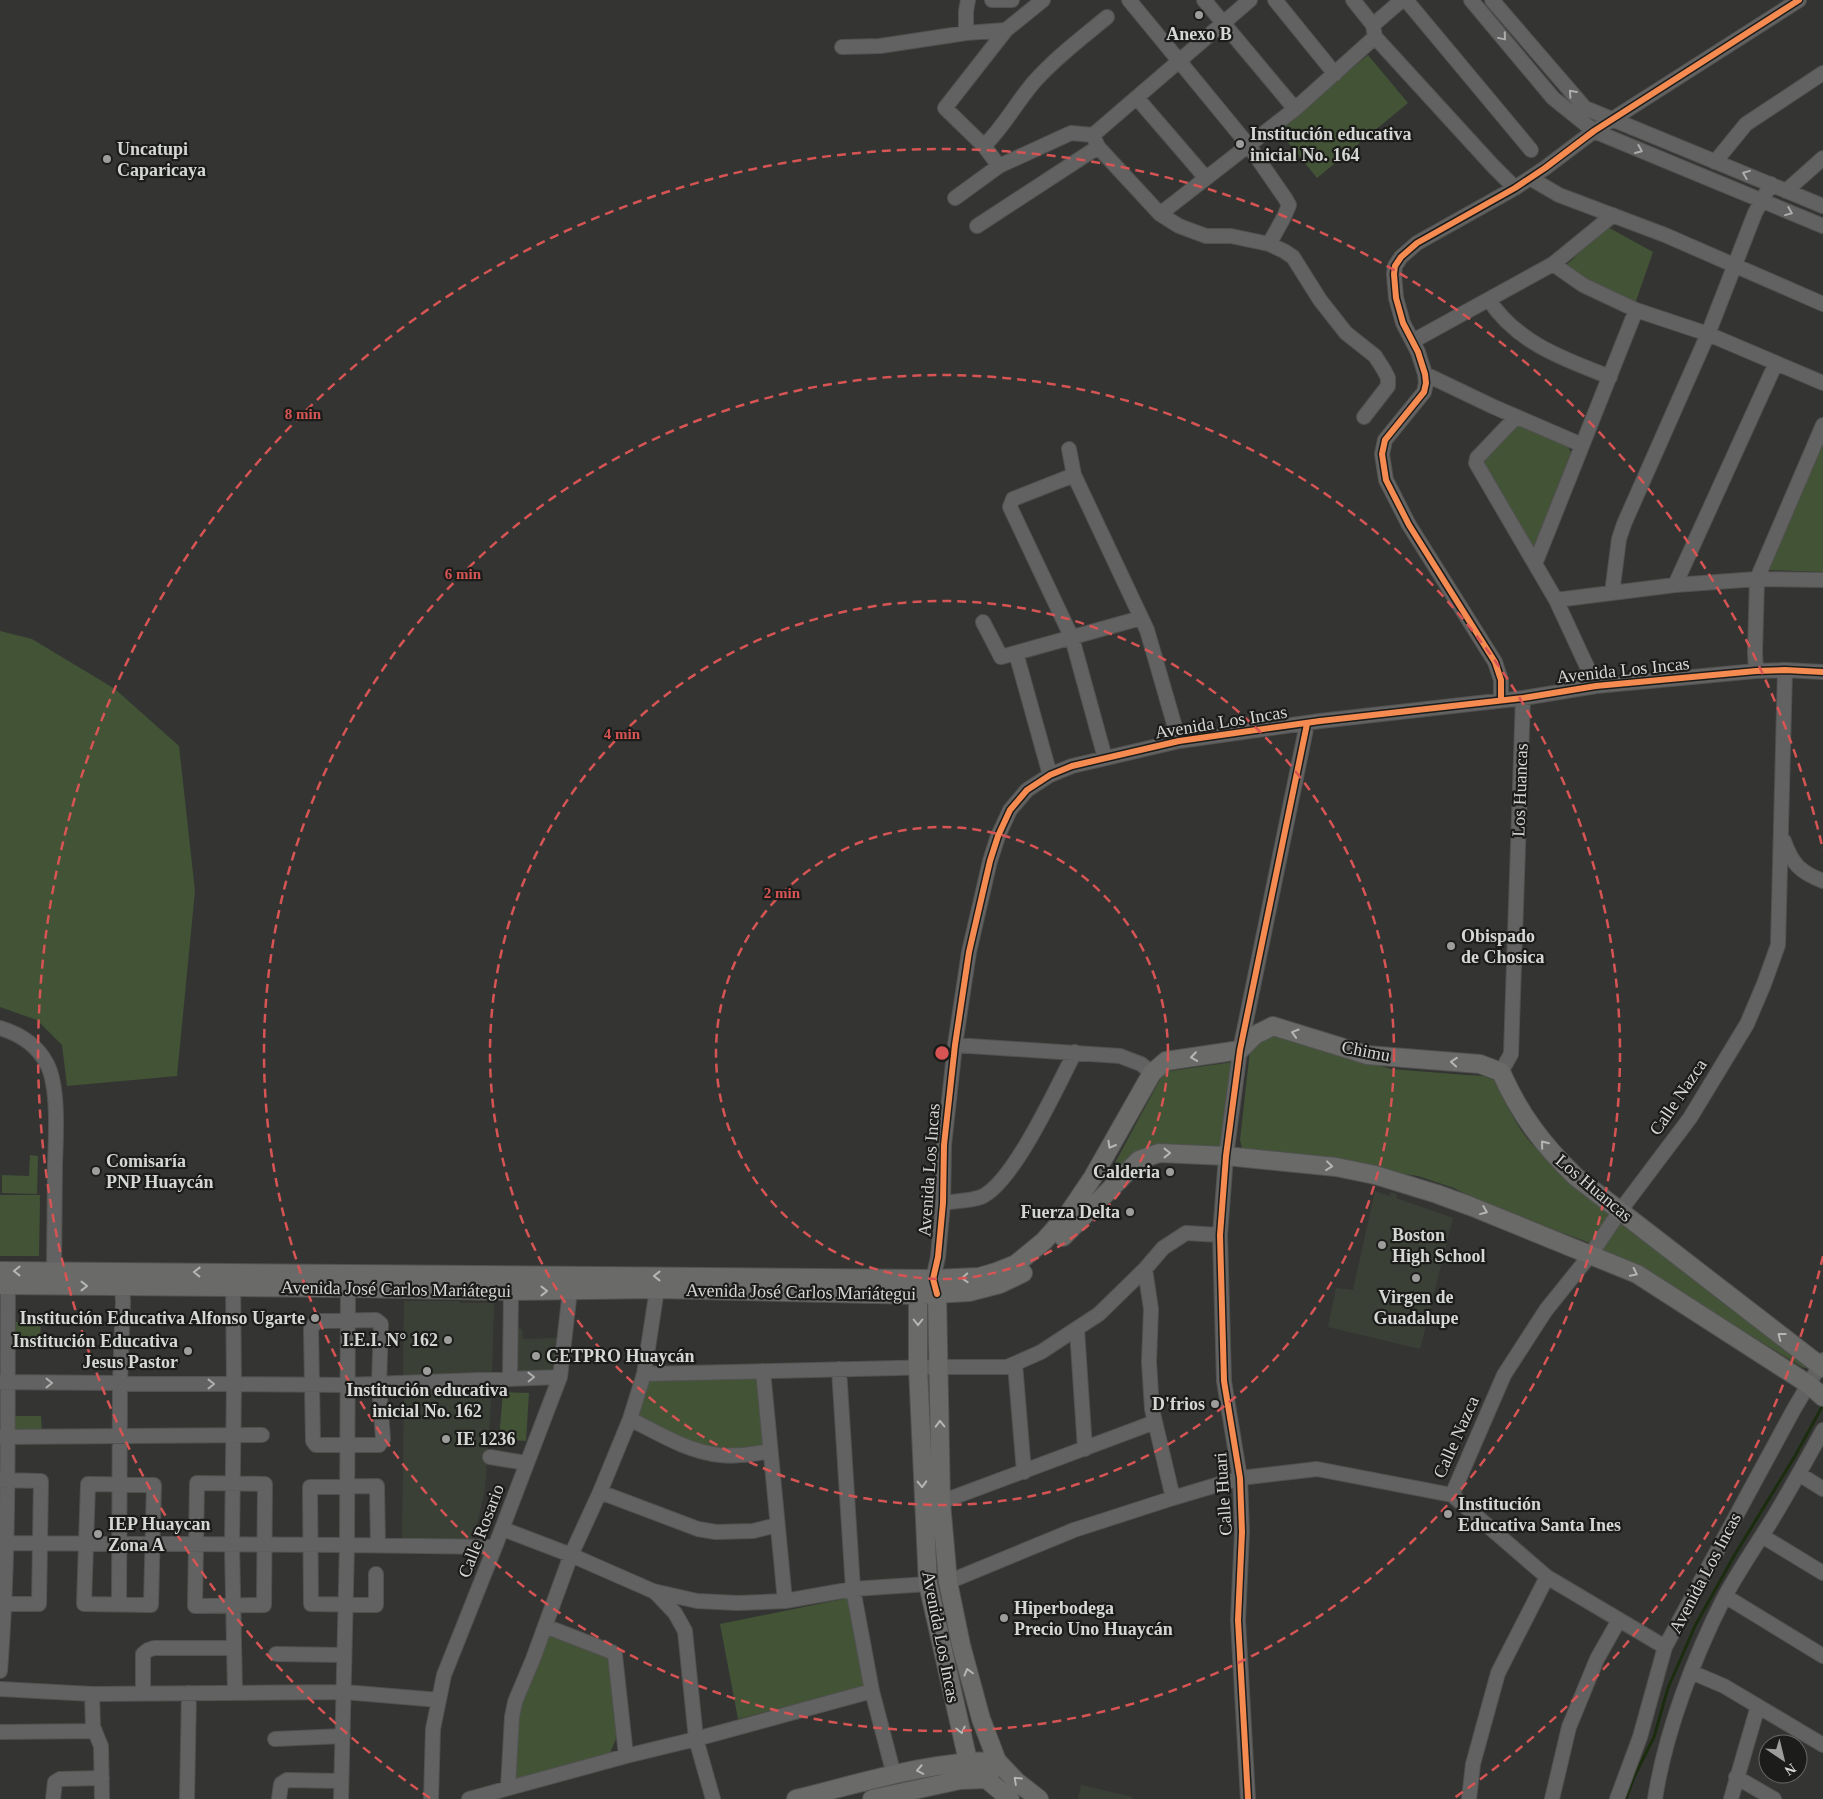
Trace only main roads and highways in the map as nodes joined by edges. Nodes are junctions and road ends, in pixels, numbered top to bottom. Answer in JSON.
{"nodes":[{"id":1,"x":1501,"y":1072,"type":"joint"},
{"id":2,"x":1152,"y":1073,"type":"joint"},
{"id":3,"x":3,"y":1280,"type":"edge"},
{"id":4,"x":348,"y":1281,"type":"junction"},
{"id":5,"x":570,"y":1284,"type":"junction"},
{"id":6,"x":935,"y":1286,"type":"junction"},
{"id":7,"x":918,"y":1295,"type":"junction"},
{"id":8,"x":1822,"y":1364,"type":"edge"},
{"id":9,"x":1823,"y":1398,"type":"edge"},
{"id":10,"x":997,"y":1760,"type":"junction"},
{"id":11,"x":968,"y":1761,"type":"junction"},
{"id":12,"x":985,"y":1779,"type":"junction"},
{"id":13,"x":834,"y":1795,"type":"edge"},
{"id":14,"x":796,"y":1799,"type":"edge"},
{"id":15,"x":872,"y":1799,"type":"edge"},
{"id":16,"x":1010,"y":1799,"type":"edge"},
{"id":17,"x":1039,"y":1799,"type":"edge"}],
"edges":[{"from":1,"to":2,"type":"main road","name":"Chimu","one_way":true},
{"from":8,"to":1,"type":"main road","name":"Los Huancas","one_way":true},
{"from":2,"to":6,"type":"main road","name":"Avenida José Carlos Mariátegui","one_way":true},
{"from":3,"to":4,"type":"main road","name":"Avenida José Carlos Mariátegui"},
{"from":4,"to":5,"type":"main road","name":"Avenida José Carlos Mariátegui"},
{"from":4,"to":5,"type":"main road","name":"Avenida José Carlos Mariátegui","one_way":true},
{"from":6,"to":5,"type":"main road","name":"Avenida José Carlos Mariátegui","one_way":true},
{"from":5,"to":7,"type":"main road","name":"Avenida José Carlos Mariátegui"},
{"from":6,"to":7,"type":"main road","name":"Avenida José Carlos Mariátegui"},
{"from":6,"to":9,"type":"main road","name":"Avenida José Carlos Mariátegui","one_way":true},
{"from":10,"to":6,"type":"main road","name":"Avenida Los Incas","one_way":true},
{"from":7,"to":11,"type":"main road","name":"Avenida Los Incas","one_way":true},
{"from":10,"to":11,"type":"main road"},
{"from":10,"to":12,"type":"main road"},
{"from":17,"to":10,"type":"main road","one_way":true},
{"from":11,"to":12,"type":"main road"},
{"from":11,"to":13,"type":"main road","one_way":true},
{"from":12,"to":15,"type":"main road"},
{"from":12,"to":16,"type":"main road"},
{"from":13,"to":14,"type":"main road"}]}
